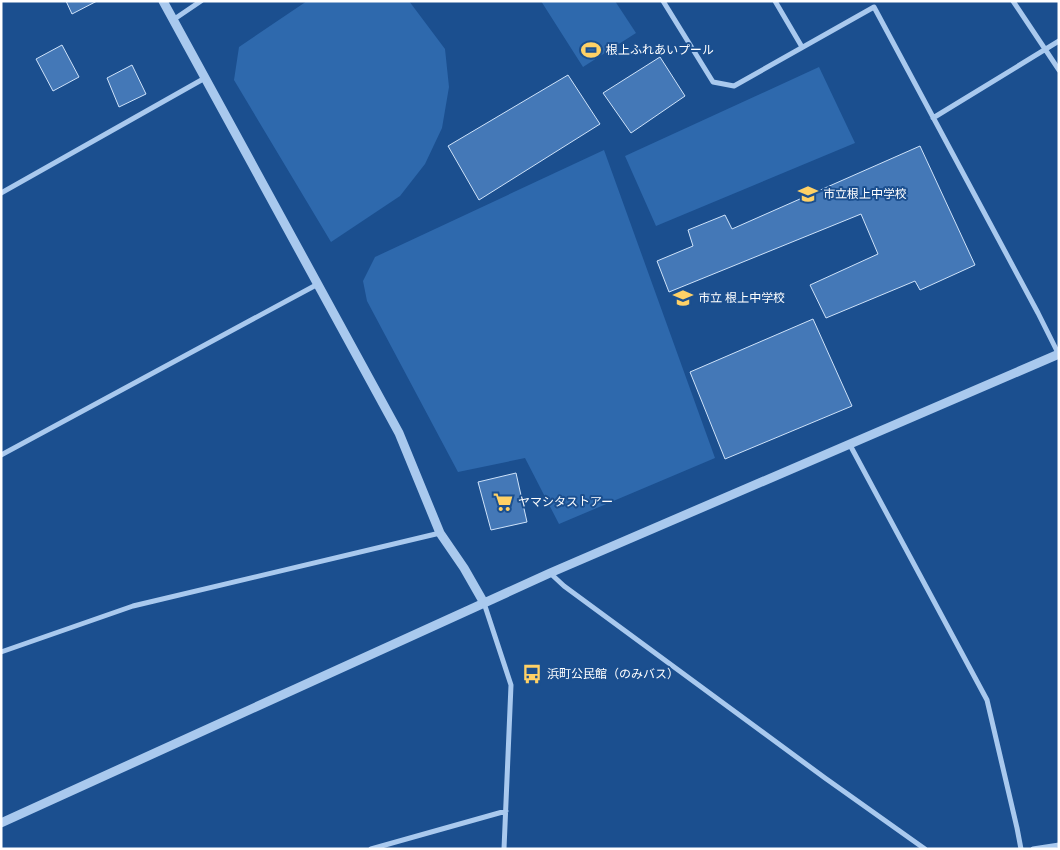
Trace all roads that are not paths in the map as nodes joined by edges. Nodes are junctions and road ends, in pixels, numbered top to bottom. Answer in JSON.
{"nodes":[{"id":1,"x":163,"y":1,"type":"edge"},
{"id":2,"x":202,"y":1,"type":"edge"},
{"id":3,"x":663,"y":1,"type":"edge"},
{"id":4,"x":775,"y":1,"type":"edge"},
{"id":5,"x":1013,"y":1,"type":"edge"},
{"id":6,"x":873,"y":4,"type":"edge"},
{"id":7,"x":174,"y":20,"type":"junction"},
{"id":8,"x":1059,"y":41,"type":"edge"},
{"id":9,"x":802,"y":47,"type":"junction"},
{"id":10,"x":1046,"y":49,"type":"junction"},
{"id":11,"x":1059,"y":70,"type":"edge"},
{"id":12,"x":205,"y":78,"type":"junction"},
{"id":13,"x":933,"y":118,"type":"junction"},
{"id":14,"x":1,"y":193,"type":"edge"},
{"id":15,"x":318,"y":284,"type":"junction"},
{"id":16,"x":1059,"y":354,"type":"edge"},
{"id":17,"x":850,"y":445,"type":"junction"},
{"id":18,"x":1,"y":455,"type":"edge"},
{"id":19,"x":440,"y":533,"type":"junction"},
{"id":20,"x":550,"y":574,"type":"junction"},
{"id":21,"x":484,"y":603,"type":"junction"},
{"id":22,"x":1,"y":652,"type":"edge"},
{"id":23,"x":506,"y":811,"type":"junction"},
{"id":24,"x":1,"y":823,"type":"edge"},
{"id":25,"x":1059,"y":845,"type":"edge"},
{"id":26,"x":371,"y":849,"type":"edge"},
{"id":27,"x":504,"y":849,"type":"edge"},
{"id":28,"x":925,"y":849,"type":"edge"},
{"id":29,"x":1021,"y":849,"type":"edge"},
{"id":30,"x":1033,"y":849,"type":"edge"}],
"edges":[{"from":1,"to":7,"type":"street"},
{"from":2,"to":7,"type":"street"},
{"from":3,"to":9,"type":"street"},
{"from":4,"to":9,"type":"street"},
{"from":5,"to":10,"type":"street"},
{"from":6,"to":9,"type":"street"},
{"from":6,"to":13,"type":"street"},
{"from":7,"to":12,"type":"street"},
{"from":8,"to":10,"type":"street"},
{"from":10,"to":11,"type":"street"},
{"from":10,"to":13,"type":"street"},
{"from":12,"to":14,"type":"street"},
{"from":12,"to":15,"type":"street"},
{"from":13,"to":16,"type":"street"},
{"from":15,"to":18,"type":"street"},
{"from":15,"to":19,"type":"street"},
{"from":16,"to":17,"type":"street"},
{"from":17,"to":20,"type":"street"},
{"from":17,"to":29,"type":"street"},
{"from":19,"to":21,"type":"street"},
{"from":19,"to":22,"type":"street"},
{"from":20,"to":21,"type":"street"},
{"from":20,"to":28,"type":"street"},
{"from":21,"to":23,"type":"street"},
{"from":21,"to":24,"type":"street"},
{"from":23,"to":26,"type":"street"},
{"from":23,"to":27,"type":"street"},
{"from":25,"to":30,"type":"street"}]}
